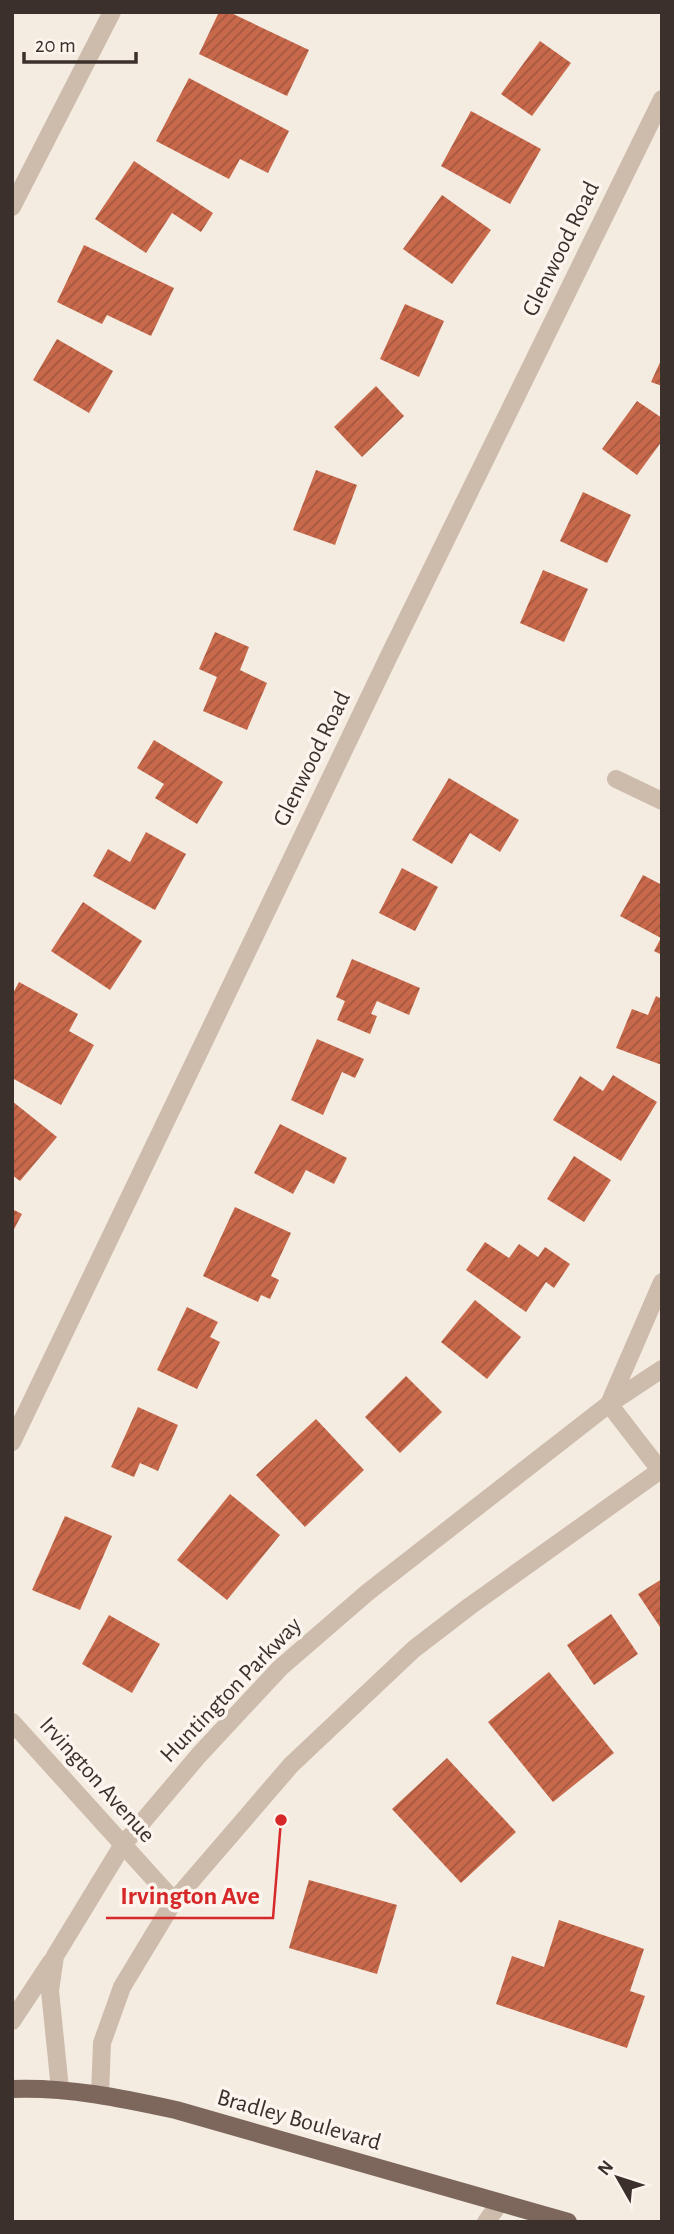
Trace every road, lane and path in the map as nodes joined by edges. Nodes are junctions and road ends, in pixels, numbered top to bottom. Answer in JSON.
{"nodes":[{"id":1,"x":112,"y":12,"type":"edge"},
{"id":2,"x":662,"y":99,"type":"edge"},
{"id":3,"x":12,"y":207,"type":"edge"},
{"id":4,"x":616,"y":779,"type":"dead end"},
{"id":5,"x":662,"y":801,"type":"edge"},
{"id":6,"x":662,"y":1282,"type":"edge"},
{"id":7,"x":662,"y":1369,"type":"edge"},
{"id":8,"x":609,"y":1404,"type":"junction"},
{"id":9,"x":12,"y":1442,"type":"edge"},
{"id":10,"x":661,"y":1470,"type":"edge"},
{"id":11,"x":12,"y":1722,"type":"edge"},
{"id":12,"x":122,"y":1846,"type":"junction"},
{"id":13,"x":174,"y":1901,"type":"junction"},
{"id":14,"x":55,"y":1956,"type":"junction"},
{"id":15,"x":12,"y":2021,"type":"edge"},
{"id":16,"x":12,"y":2089,"type":"edge"},
{"id":17,"x":60,"y":2089,"type":"junction"},
{"id":18,"x":100,"y":2094,"type":"junction"},
{"id":19,"x":500,"y":2203,"type":"junction"},
{"id":20,"x":486,"y":2222,"type":"edge"},
{"id":21,"x":568,"y":2222,"type":"edge"}],
"edges":[{"from":1,"to":3,"type":"street"},
{"from":2,"to":9,"type":"street","name":"Glenwood Road"},
{"from":4,"to":5,"type":"street"},
{"from":6,"to":8,"type":"street"},
{"from":7,"to":8,"type":"street","name":"Huntington Parkway"},
{"from":8,"to":10,"type":"street"},
{"from":8,"to":12,"type":"street","name":"Huntington Parkway"},
{"from":10,"to":13,"type":"street"},
{"from":11,"to":12,"type":"street","name":"Irvington Avenue"},
{"from":12,"to":13,"type":"street","name":"Irvington Avenue"},
{"from":12,"to":14,"type":"street","name":"Huntington Parkway"},
{"from":13,"to":18,"type":"street"},
{"from":14,"to":15,"type":"street"},
{"from":14,"to":17,"type":"street","name":"Huntington Parkway"},
{"from":16,"to":17,"type":"main road","name":"Bradley Boulevard"},
{"from":17,"to":18,"type":"main road","name":"Bradley Boulevard"},
{"from":18,"to":19,"type":"main road","name":"Bradley Boulevard"},
{"from":19,"to":20,"type":"street"},
{"from":19,"to":21,"type":"main road","name":"Bradley Boulevard"}]}
